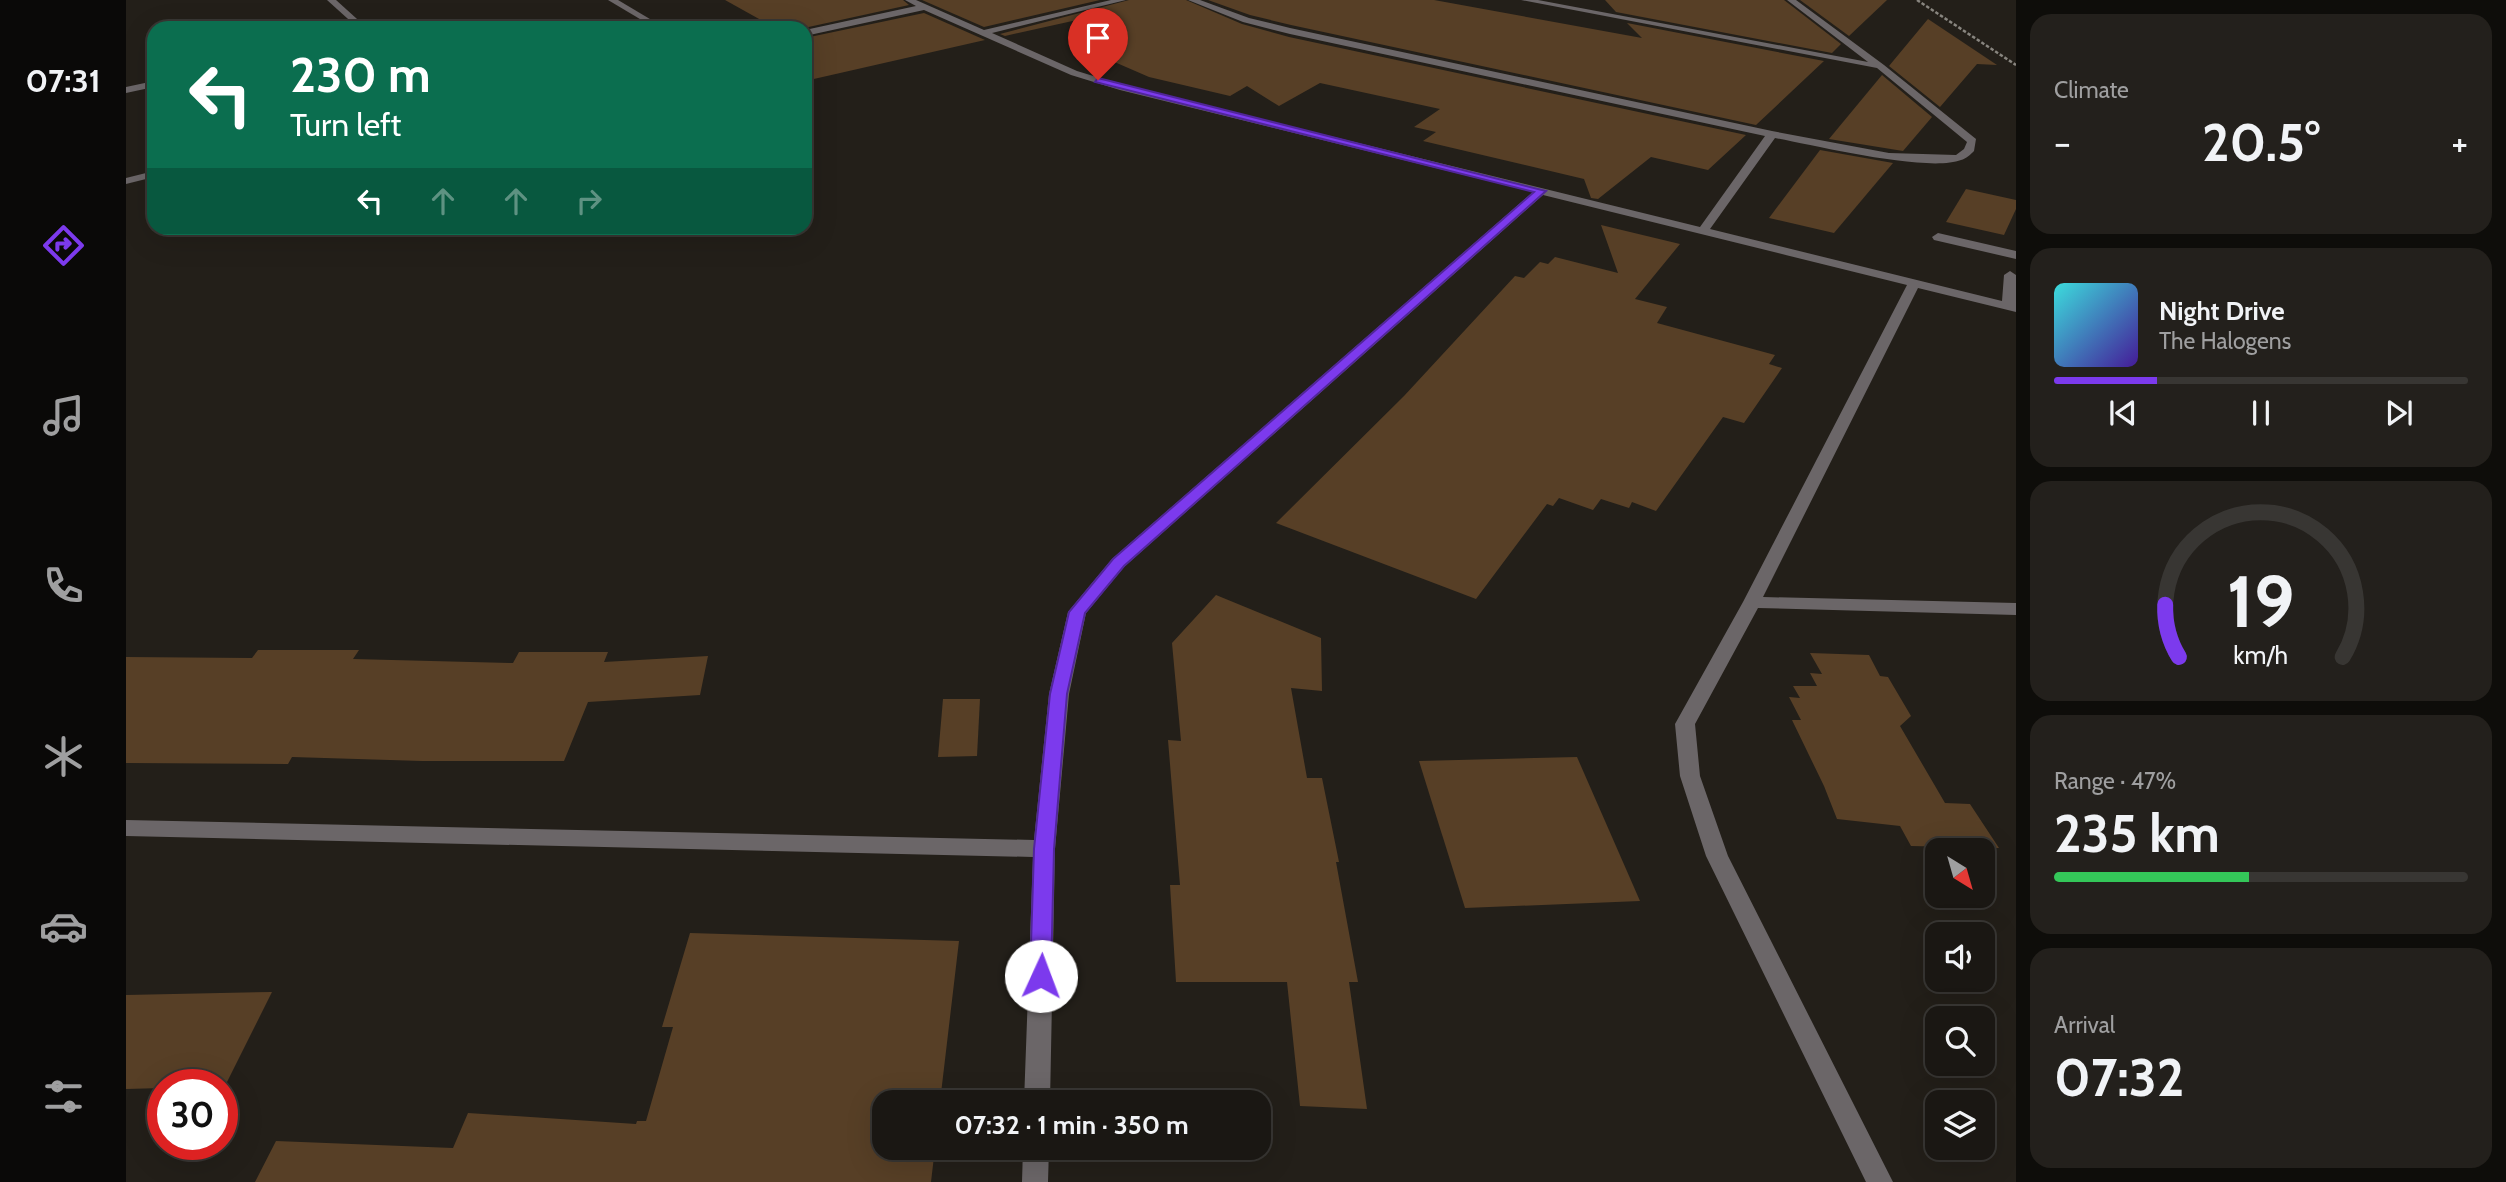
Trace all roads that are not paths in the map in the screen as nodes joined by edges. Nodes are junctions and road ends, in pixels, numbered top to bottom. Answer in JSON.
{"nodes":[{"id":1,"x":331,"y":0,"type":"edge"},
{"id":2,"x":612,"y":0,"type":"edge"},
{"id":3,"x":909,"y":0,"type":"edge"},
{"id":4,"x":1122,"y":0,"type":"edge"},
{"id":5,"x":1192,"y":0,"type":"edge"},
{"id":6,"x":1525,"y":0,"type":"edge"},
{"id":7,"x":1791,"y":0,"type":"edge"},
{"id":8,"x":1557,"y":3,"type":"edge"},
{"id":9,"x":924,"y":6,"type":"junction"},
{"id":10,"x":355,"y":21,"type":"edge"},
{"id":11,"x":649,"y":21,"type":"edge"},
{"id":12,"x":812,"y":31,"type":"edge"},
{"id":13,"x":982,"y":33,"type":"junction"},
{"id":14,"x":1881,"y":67,"type":"junction"},
{"id":15,"x":147,"y":85,"type":"edge"},
{"id":16,"x":126,"y":89,"type":"edge"},
{"id":17,"x":1772,"y":134,"type":"junction"},
{"id":18,"x":147,"y":176,"type":"edge"},
{"id":19,"x":126,"y":181,"type":"edge"},
{"id":20,"x":1541,"y":191,"type":"junction"},
{"id":21,"x":1704,"y":229,"type":"junction"},
{"id":22,"x":1938,"y":237,"type":"dead end"},
{"id":23,"x":2016,"y":255,"type":"edge"},
{"id":24,"x":2010,"y":275,"type":"dead end"},
{"id":25,"x":1914,"y":283,"type":"junction"},
{"id":26,"x":2012,"y":307,"type":"edge"},
{"id":27,"x":1752,"y":602,"type":"junction"},
{"id":28,"x":2016,"y":609,"type":"edge"},
{"id":29,"x":126,"y":828,"type":"edge"},
{"id":30,"x":1044,"y":849,"type":"junction"},
{"id":31,"x":1037,"y":1090,"type":"edge"},
{"id":32,"x":1036,"y":1160,"type":"edge"},
{"id":33,"x":1035,"y":1182,"type":"edge"},
{"id":34,"x":1880,"y":1182,"type":"edge"}],
"edges":[{"from":1,"to":10,"type":"street"},
{"from":2,"to":11,"type":"street"},
{"from":3,"to":9,"type":"street"},
{"from":4,"to":13,"type":"street"},
{"from":5,"to":17,"type":"street"},
{"from":6,"to":8,"type":"street"},
{"from":7,"to":14,"type":"street"},
{"from":8,"to":14,"type":"street"},
{"from":9,"to":12,"type":"street"},
{"from":9,"to":13,"type":"street"},
{"from":13,"to":20,"type":"street"},
{"from":14,"to":17,"type":"street"},
{"from":15,"to":16,"type":"street"},
{"from":17,"to":21,"type":"street"},
{"from":18,"to":19,"type":"street"},
{"from":20,"to":21,"type":"street"},
{"from":20,"to":30,"type":"street"},
{"from":21,"to":25,"type":"street"},
{"from":22,"to":23,"type":"street"},
{"from":24,"to":26,"type":"street"},
{"from":25,"to":26,"type":"street"},
{"from":25,"to":27,"type":"street"},
{"from":27,"to":28,"type":"street"},
{"from":27,"to":34,"type":"street"},
{"from":29,"to":30,"type":"street"},
{"from":30,"to":31,"type":"street"},
{"from":32,"to":33,"type":"street"}]}
